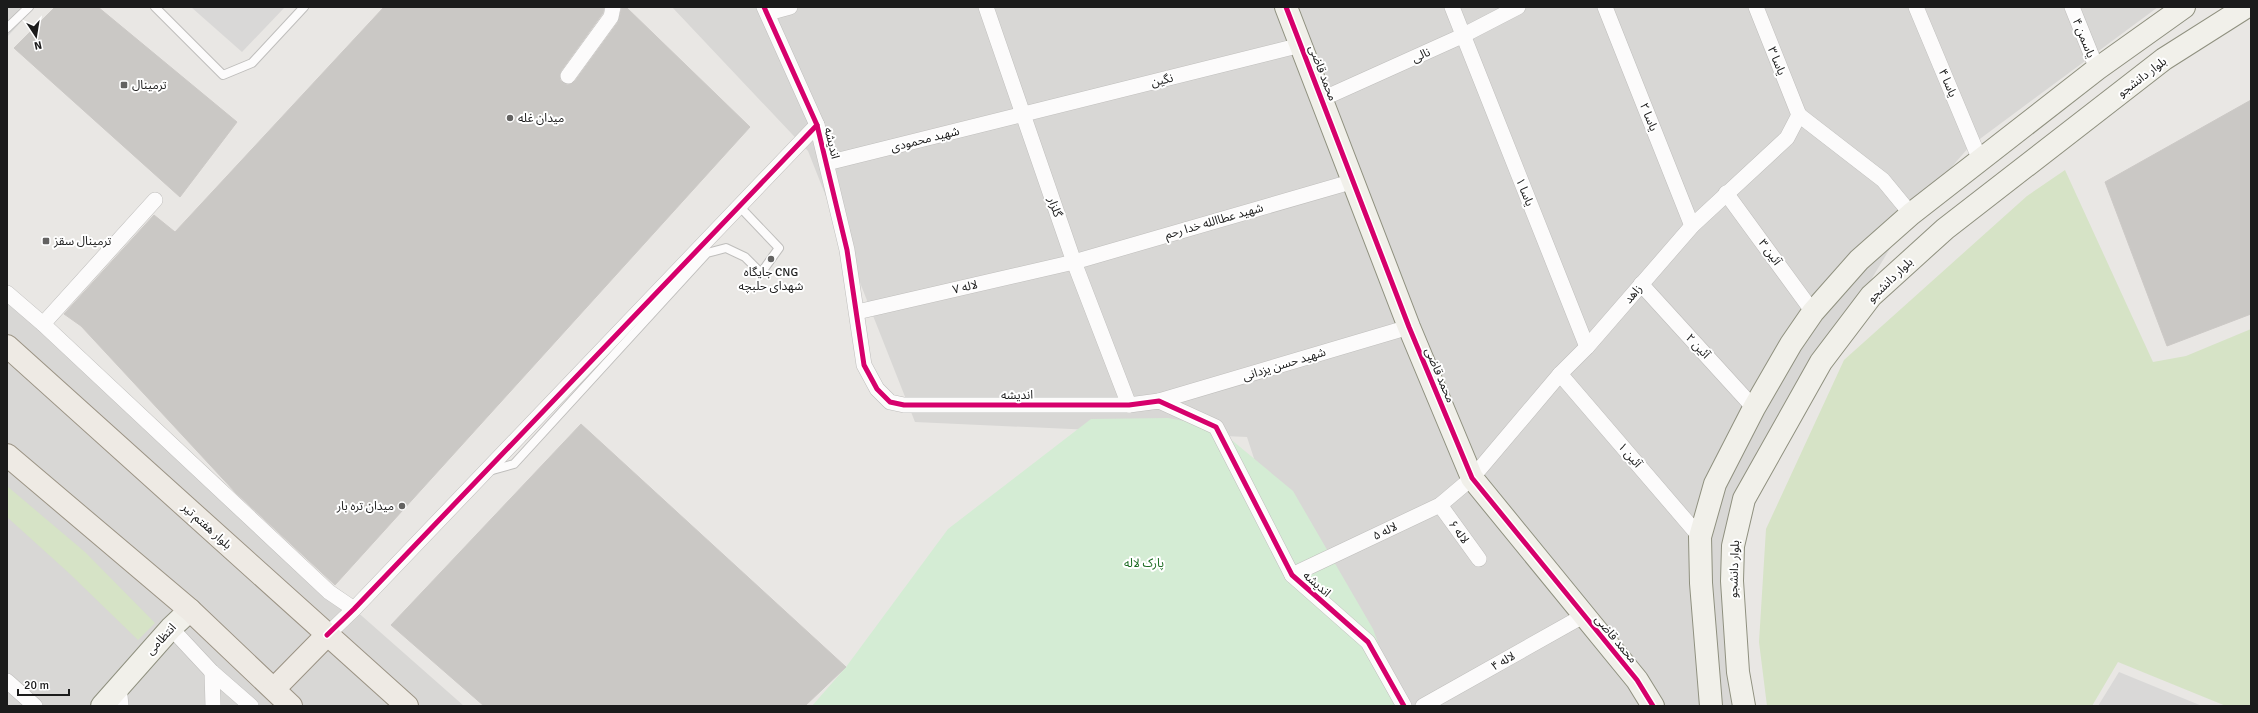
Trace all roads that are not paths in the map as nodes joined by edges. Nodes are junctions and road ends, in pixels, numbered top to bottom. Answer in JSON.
{"nodes":[{"id":1,"x":29,"y":7,"type":"edge"},
{"id":2,"x":155,"y":7,"type":"edge"},
{"id":3,"x":304,"y":7,"type":"edge"},
{"id":4,"x":613,"y":7,"type":"edge"},
{"id":5,"x":790,"y":7,"type":"edge"},
{"id":6,"x":986,"y":7,"type":"edge"},
{"id":7,"x":1286,"y":7,"type":"edge"},
{"id":8,"x":1452,"y":7,"type":"edge"},
{"id":9,"x":1518,"y":7,"type":"edge"},
{"id":10,"x":1605,"y":7,"type":"edge"},
{"id":11,"x":1756,"y":7,"type":"edge"},
{"id":12,"x":1916,"y":7,"type":"edge"},
{"id":13,"x":2072,"y":7,"type":"edge"},
{"id":14,"x":2184,"y":7,"type":"edge"},
{"id":15,"x":2246,"y":7,"type":"edge"},
{"id":16,"x":766,"y":10,"type":"edge"},
{"id":17,"x":7,"y":28,"type":"edge"},
{"id":18,"x":2148,"y":32,"type":"junction"},
{"id":19,"x":1462,"y":36,"type":"junction"},
{"id":20,"x":1301,"y":46,"type":"junction"},
{"id":21,"x":2164,"y":60,"type":"junction"},
{"id":22,"x":2096,"y":69,"type":"junction"},
{"id":23,"x":568,"y":76,"type":"dead end"},
{"id":24,"x":1322,"y":99,"type":"junction"},
{"id":25,"x":1023,"y":115,"type":"junction"},
{"id":26,"x":1799,"y":115,"type":"junction"},
{"id":27,"x":817,"y":125,"type":"junction"},
{"id":28,"x":1980,"y":160,"type":"junction"},
{"id":29,"x":826,"y":163,"type":"junction"},
{"id":30,"x":1354,"y":181,"type":"junction"},
{"id":31,"x":1726,"y":193,"type":"junction"},
{"id":32,"x":155,"y":200,"type":"dead end"},
{"id":33,"x":739,"y":206,"type":"junction"},
{"id":34,"x":1911,"y":214,"type":"junction"},
{"id":35,"x":1692,"y":226,"type":"junction"},
{"id":36,"x":1074,"y":262,"type":"junction"},
{"id":37,"x":1641,"y":284,"type":"junction"},
{"id":38,"x":7,"y":293,"type":"edge"},
{"id":39,"x":857,"y":312,"type":"junction"},
{"id":40,"x":1813,"y":312,"type":"junction"},
{"id":41,"x":43,"y":324,"type":"junction"},
{"id":42,"x":1409,"y":327,"type":"junction"},
{"id":43,"x":7,"y":346,"type":"edge"},
{"id":44,"x":1587,"y":347,"type":"junction"},
{"id":45,"x":1560,"y":374,"type":"junction"},
{"id":46,"x":1159,"y":401,"type":"junction"},
{"id":47,"x":1129,"y":405,"type":"junction"},
{"id":48,"x":1754,"y":408,"type":"junction"},
{"id":49,"x":7,"y":455,"type":"edge"},
{"id":50,"x":483,"y":473,"type":"junction"},
{"id":51,"x":1472,"y":478,"type":"junction"},
{"id":52,"x":1440,"y":505,"type":"junction"},
{"id":53,"x":1700,"y":537,"type":"junction"},
{"id":54,"x":1479,"y":558,"type":"dead end"},
{"id":55,"x":1292,"y":575,"type":"junction"},
{"id":56,"x":354,"y":609,"type":"junction"},
{"id":57,"x":190,"y":610,"type":"junction"},
{"id":58,"x":1583,"y":616,"type":"junction"},
{"id":59,"x":171,"y":628,"type":"junction"},
{"id":60,"x":327,"y":635,"type":"junction"},
{"id":61,"x":212,"y":672,"type":"junction"},
{"id":62,"x":7,"y":681,"type":"edge"},
{"id":63,"x":274,"y":690,"type":"junction"},
{"id":64,"x":120,"y":696,"type":"edge"},
{"id":65,"x":35,"y":706,"type":"edge"},
{"id":66,"x":102,"y":706,"type":"edge"},
{"id":67,"x":213,"y":706,"type":"edge"},
{"id":68,"x":251,"y":706,"type":"edge"},
{"id":69,"x":292,"y":706,"type":"edge"},
{"id":70,"x":407,"y":706,"type":"edge"},
{"id":71,"x":1404,"y":706,"type":"edge"},
{"id":72,"x":1423,"y":706,"type":"edge"},
{"id":73,"x":1653,"y":706,"type":"edge"},
{"id":74,"x":1711,"y":706,"type":"edge"},
{"id":75,"x":1744,"y":706,"type":"edge"}],
"edges":[{"from":1,"to":17,"type":"lane"},
{"from":2,"to":3,"type":"lane"},
{"from":4,"to":23,"type":"street"},
{"from":5,"to":16,"type":"street"},
{"from":6,"to":25,"type":"street","name":"گلزار"},
{"from":7,"to":20,"type":"main road","name":"محمد قاضی"},
{"from":8,"to":19,"type":"street","name":"یاسا ۱"},
{"from":9,"to":19,"type":"street","name":"نالی"},
{"from":10,"to":35,"type":"street","name":"یاسا ۲"},
{"from":11,"to":26,"type":"street","name":"یاسا ۳"},
{"from":12,"to":28,"type":"street","name":"یاسا ۴"},
{"from":13,"to":22,"type":"street","name":"یاسمن ۴"},
{"from":14,"to":18,"type":"main road"},
{"from":15,"to":21,"type":"main road","name":"بلوار دانشجو"},
{"from":16,"to":27,"type":"street","name":"اندیشه"},
{"from":18,"to":21,"type":"main road"},
{"from":18,"to":22,"type":"main road"},
{"from":19,"to":24,"type":"street","name":"نالی"},
{"from":19,"to":44,"type":"street","name":"یاسا ۱"},
{"from":20,"to":24,"type":"main road","name":"محمد قاضی"},
{"from":20,"to":25,"type":"street","name":"نگین"},
{"from":21,"to":75,"type":"main road","name":"بلوار دانشجو"},
{"from":22,"to":28,"type":"main road"},
{"from":24,"to":30,"type":"main road","name":"محمد قاضی"},
{"from":25,"to":29,"type":"street","name":"شهید محمودی"},
{"from":25,"to":36,"type":"street","name":"گلزار"},
{"from":26,"to":31,"type":"street","name":"زاهد"},
{"from":26,"to":34,"type":"street"},
{"from":27,"to":29,"type":"street","name":"اندیشه"},
{"from":27,"to":33,"type":"street"},
{"from":28,"to":34,"type":"main road"},
{"from":29,"to":39,"type":"street","name":"اندیشه"},
{"from":30,"to":36,"type":"street","name":"شهید عطاالله خدا رحم"},
{"from":30,"to":42,"type":"main road","name":"محمد قاضی"},
{"from":31,"to":35,"type":"street","name":"زاهد"},
{"from":31,"to":40,"type":"street","name":"آئین ۳"},
{"from":32,"to":41,"type":"street"},
{"from":33,"to":50,"type":"street"},
{"from":33,"to":50,"type":"lane"},
{"from":34,"to":40,"type":"main road"},
{"from":35,"to":37,"type":"street","name":"زاهد"},
{"from":36,"to":39,"type":"street","name":"لاله ۷"},
{"from":36,"to":47,"type":"street","name":"گلزار"},
{"from":37,"to":44,"type":"street","name":"زاهد"},
{"from":37,"to":48,"type":"street","name":"آئین ۲"},
{"from":38,"to":41,"type":"street"},
{"from":39,"to":47,"type":"street","name":"اندیشه"},
{"from":40,"to":48,"type":"main road"},
{"from":41,"to":56,"type":"street"},
{"from":42,"to":46,"type":"street","name":"شهید حسن یزدانی"},
{"from":42,"to":51,"type":"main road","name":"محمد قاضی"},
{"from":43,"to":60,"type":"main road","name":"بلوار هفتم تیر"},
{"from":44,"to":45,"type":"street","name":"زاهد"},
{"from":45,"to":51,"type":"street","name":"زاهد"},
{"from":45,"to":53,"type":"street","name":"آئین ۱"},
{"from":46,"to":47,"type":"street","name":"اندیشه"},
{"from":46,"to":55,"type":"street","name":"اندیشه"},
{"from":48,"to":53,"type":"main road"},
{"from":49,"to":57,"type":"main road"},
{"from":50,"to":56,"type":"street"},
{"from":51,"to":52,"type":"street","name":"لاله ۵"},
{"from":51,"to":58,"type":"main road","name":"محمد قاضی"},
{"from":52,"to":54,"type":"street","name":"لاله ۶"},
{"from":52,"to":55,"type":"street","name":"لاله ۵"},
{"from":53,"to":74,"type":"main road"},
{"from":55,"to":71,"type":"street","name":"اندیشه"},
{"from":56,"to":60,"type":"street"},
{"from":57,"to":59,"type":"main road","name":"انتظامی"},
{"from":57,"to":63,"type":"main road"},
{"from":58,"to":72,"type":"street","name":"لاله ۴"},
{"from":58,"to":73,"type":"main road","name":"محمد قاضی"},
{"from":59,"to":61,"type":"street"},
{"from":59,"to":64,"type":"main road","name":"انتظامی"},
{"from":60,"to":63,"type":"main road"},
{"from":60,"to":70,"type":"main road","name":"بلوار هفتم تیر"},
{"from":61,"to":67,"type":"street"},
{"from":61,"to":68,"type":"street"},
{"from":62,"to":65,"type":"street"},
{"from":63,"to":69,"type":"main road"},
{"from":64,"to":66,"type":"main road","name":"انتظامی"}]}
